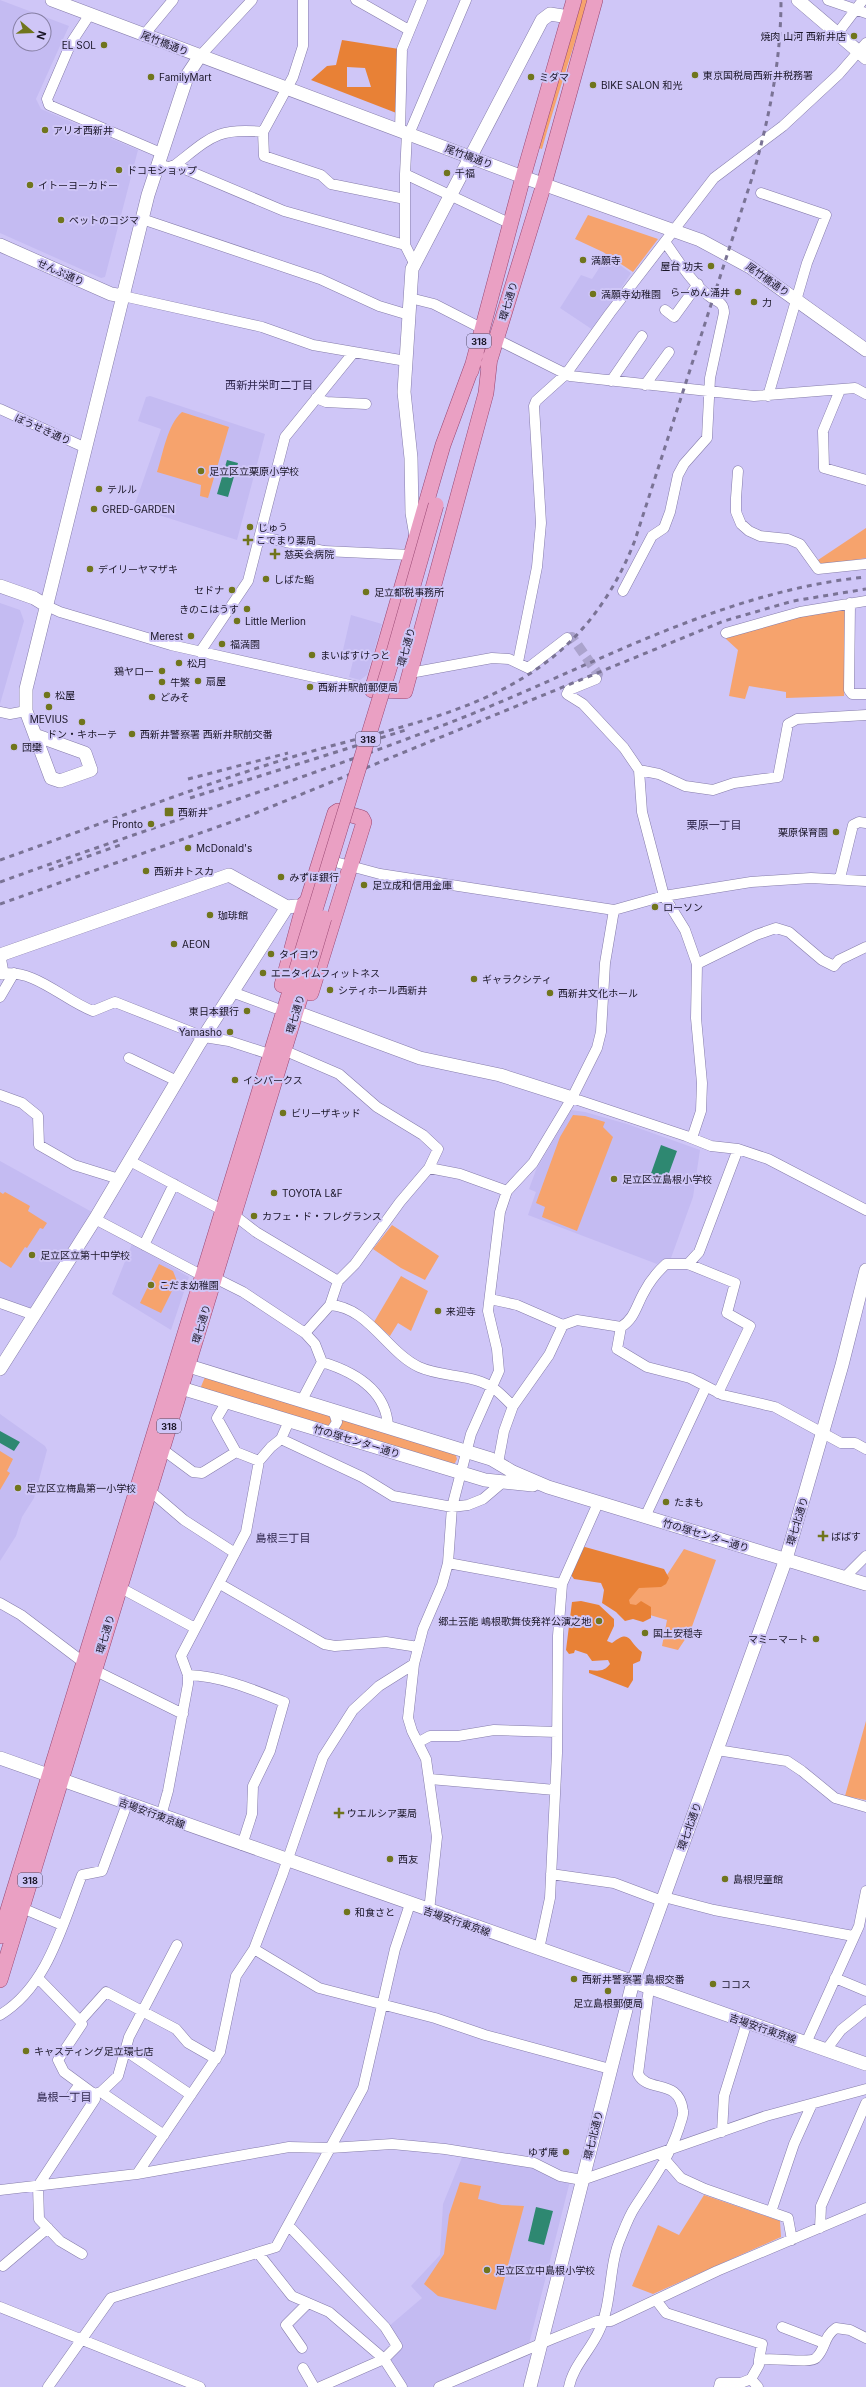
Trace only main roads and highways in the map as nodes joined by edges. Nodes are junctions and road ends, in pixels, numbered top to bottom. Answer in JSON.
{"nodes":[{"id":1,"x":574,"y":0,"type":"edge"},
{"id":2,"x":595,"y":0,"type":"edge"},
{"id":3,"x":490,"y":357,"type":"junction"},
{"id":4,"x":474,"y":361,"type":"junction"},
{"id":5,"x":441,"y":507,"type":"junction"},
{"id":6,"x":271,"y":1070,"type":"junction"},
{"id":7,"x":175,"y":1386,"type":"junction"},
{"id":8,"x":88,"y":1666,"type":"junction"},
{"id":9,"x":11,"y":1902,"type":"edge"},
{"id":10,"x":0,"y":1936,"type":"edge"},
{"id":11,"x":0,"y":1980,"type":"edge"}],
"edges":[{"from":1,"to":4,"type":"main road","name":"環七通り","number":"318"},
{"from":2,"to":3,"type":"main road","name":"環七通り","number":"318"},
{"from":3,"to":4,"type":"main road"},
{"from":3,"to":5,"type":"main road","name":"環七通り","number":"318"},
{"from":4,"to":5,"type":"main road","name":"環七通り","number":"318"},
{"from":5,"to":6,"type":"main road","name":"環七通り","number":"318","bridge":true},
{"from":6,"to":6,"type":"main road"},
{"from":6,"to":7,"type":"main road","name":"環七通り","number":"318"},
{"from":7,"to":8,"type":"main road","name":"環七通り","number":"318"},
{"from":7,"to":8,"type":"main road","name":"環七通り","number":"318"},
{"from":8,"to":9,"type":"main road","name":"環七通り","number":"318"},
{"from":9,"to":10,"type":"main road","name":"環七通り","number":"318"},
{"from":9,"to":11,"type":"main road","name":"環七通り","number":"318"}]}
